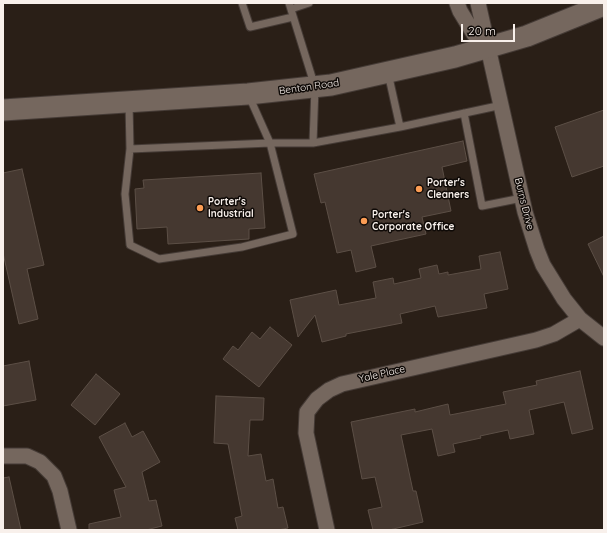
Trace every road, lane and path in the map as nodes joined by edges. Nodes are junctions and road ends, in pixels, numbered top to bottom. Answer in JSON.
{"nodes":[{"id":1,"x":242,"y":3,"type":"edge"},
{"id":2,"x":309,"y":3,"type":"edge"},
{"id":3,"x":457,"y":3,"type":"edge"},
{"id":4,"x":478,"y":3,"type":"edge"},
{"id":5,"x":604,"y":5,"type":"edge"},
{"id":6,"x":290,"y":6,"type":"edge"},
{"id":7,"x":293,"y":17,"type":"junction"},
{"id":8,"x":488,"y":47,"type":"junction"},
{"id":9,"x":388,"y":73,"type":"junction"},
{"id":10,"x":315,"y":87,"type":"junction"},
{"id":11,"x":248,"y":94,"type":"junction"},
{"id":12,"x":129,"y":102,"type":"junction"},
{"id":13,"x":502,"y":105,"type":"junction"},
{"id":14,"x":3,"y":110,"type":"edge"},
{"id":15,"x":464,"y":113,"type":"junction"},
{"id":16,"x":400,"y":127,"type":"junction"},
{"id":17,"x":270,"y":142,"type":"junction"},
{"id":18,"x":313,"y":143,"type":"junction"},
{"id":19,"x":130,"y":149,"type":"junction"},
{"id":20,"x":522,"y":198,"type":"junction"},
{"id":21,"x":580,"y":319,"type":"junction"},
{"id":22,"x":604,"y":338,"type":"edge"},
{"id":23,"x":3,"y":456,"type":"edge"},
{"id":24,"x":69,"y":530,"type":"edge"},
{"id":25,"x":327,"y":530,"type":"edge"}],
"edges":[{"from":1,"to":7,"type":"lane"},
{"from":2,"to":6,"type":"lane"},
{"from":3,"to":8,"type":"street"},
{"from":4,"to":8,"type":"street","name":"Burns Drive"},
{"from":5,"to":8,"type":"main road","name":"Benton Road"},
{"from":6,"to":7,"type":"lane"},
{"from":7,"to":10,"type":"lane"},
{"from":8,"to":9,"type":"main road","name":"Benton Road"},
{"from":8,"to":13,"type":"street","name":"Burns Drive"},
{"from":9,"to":10,"type":"main road","name":"Benton Road"},
{"from":9,"to":16,"type":"lane"},
{"from":10,"to":11,"type":"main road","name":"Benton Road"},
{"from":10,"to":18,"type":"lane"},
{"from":11,"to":12,"type":"main road","name":"Benton Road"},
{"from":11,"to":17,"type":"lane"},
{"from":12,"to":14,"type":"main road","name":"Benton Road"},
{"from":12,"to":19,"type":"lane"},
{"from":13,"to":15,"type":"lane"},
{"from":13,"to":20,"type":"street","name":"Burns Drive"},
{"from":15,"to":16,"type":"lane"},
{"from":15,"to":20,"type":"lane"},
{"from":16,"to":18,"type":"lane"},
{"from":17,"to":18,"type":"lane"},
{"from":17,"to":19,"type":"lane"},
{"from":17,"to":19,"type":"lane"},
{"from":20,"to":21,"type":"street","name":"Burns Drive"},
{"from":21,"to":22,"type":"street","name":"Burns Drive"},
{"from":21,"to":25,"type":"street","name":"Yale Place"},
{"from":23,"to":24,"type":"street"}]}
